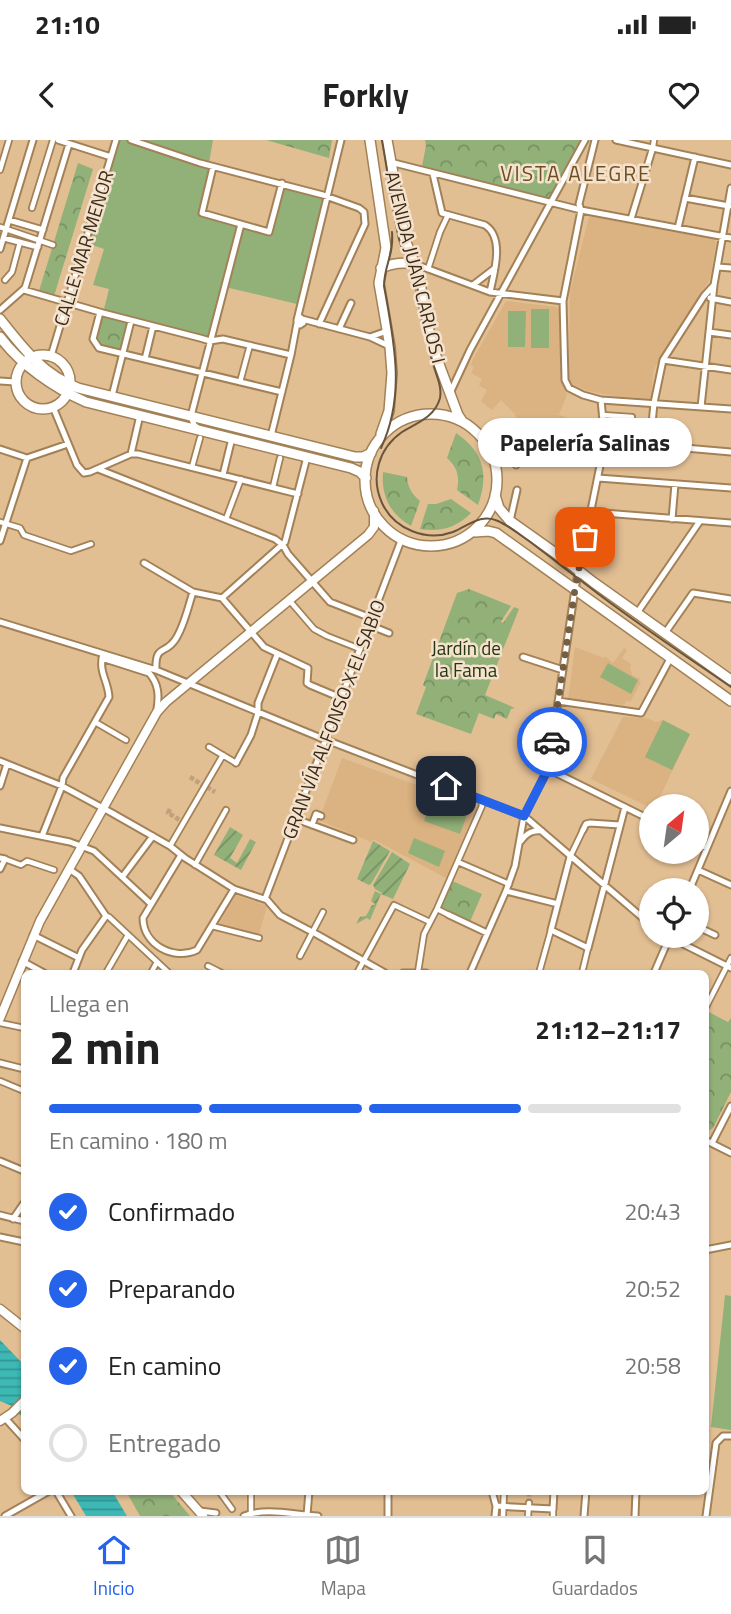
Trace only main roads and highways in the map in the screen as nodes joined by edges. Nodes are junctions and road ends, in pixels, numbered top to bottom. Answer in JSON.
{"nodes":[{"id":1,"x":370,"y":140,"type":"edge"},
{"id":2,"x":387,"y":140,"type":"edge"},
{"id":3,"x":415,"y":264,"type":"junction"},
{"id":4,"x":381,"y":268,"type":"junction"},
{"id":5,"x":0,"y":319,"type":"edge"},
{"id":6,"x":0,"y":337,"type":"edge"},
{"id":7,"x":27,"y":360,"type":"junction"},
{"id":8,"x":69,"y":388,"type":"junction"},
{"id":9,"x":469,"y":428,"type":"junction"},
{"id":10,"x":379,"y":440,"type":"junction"},
{"id":11,"x":371,"y":453,"type":"junction"},
{"id":12,"x":366,"y":478,"type":"junction"},
{"id":13,"x":495,"y":494,"type":"junction"},
{"id":14,"x":374,"y":512,"type":"junction"},
{"id":15,"x":473,"y":533,"type":"junction"},
{"id":16,"x":730,"y":676,"type":"edge"},
{"id":17,"x":731,"y":701,"type":"edge"},
{"id":18,"x":0,"y":1020,"type":"edge"},
{"id":19,"x":0,"y":1309,"type":"edge"},
{"id":20,"x":21,"y":1326,"type":"edge"},
{"id":21,"x":21,"y":1404,"type":"edge"},
{"id":22,"x":6,"y":1417,"type":"edge"},
{"id":23,"x":186,"y":1495,"type":"edge"},
{"id":24,"x":208,"y":1514,"type":"edge"}],
"edges":[{"from":1,"to":4,"type":"main road","name":"AVENIDA JUAN CARLOS I"},
{"from":2,"to":3,"type":"main road","name":"AVENIDA JUAN CARLOS I"},
{"from":3,"to":4,"type":"main road"},
{"from":3,"to":9,"type":"main road","name":"AVENIDA JUAN CARLOS I"},
{"from":4,"to":10,"type":"main road","name":"AVENIDA JUAN CARLOS I"},
{"from":5,"to":7,"type":"main road"},
{"from":6,"to":7,"type":"main road"},
{"from":7,"to":8,"type":"main road"},
{"from":7,"to":8,"type":"main road"},
{"from":7,"to":8,"type":"main road"},
{"from":8,"to":11,"type":"main road"},
{"from":8,"to":12,"type":"main road"},
{"from":9,"to":10,"type":"main road"},
{"from":9,"to":13,"type":"main road"},
{"from":10,"to":11,"type":"main road"},
{"from":11,"to":12,"type":"main road"},
{"from":12,"to":14,"type":"main road"},
{"from":13,"to":15,"type":"main road"},
{"from":13,"to":16,"type":"main road"},
{"from":14,"to":15,"type":"main road"},
{"from":14,"to":18,"type":"main road"},
{"from":15,"to":17,"type":"main road"},
{"from":19,"to":20,"type":"main road"},
{"from":21,"to":22,"type":"main road"},
{"from":23,"to":24,"type":"main road"}]}
